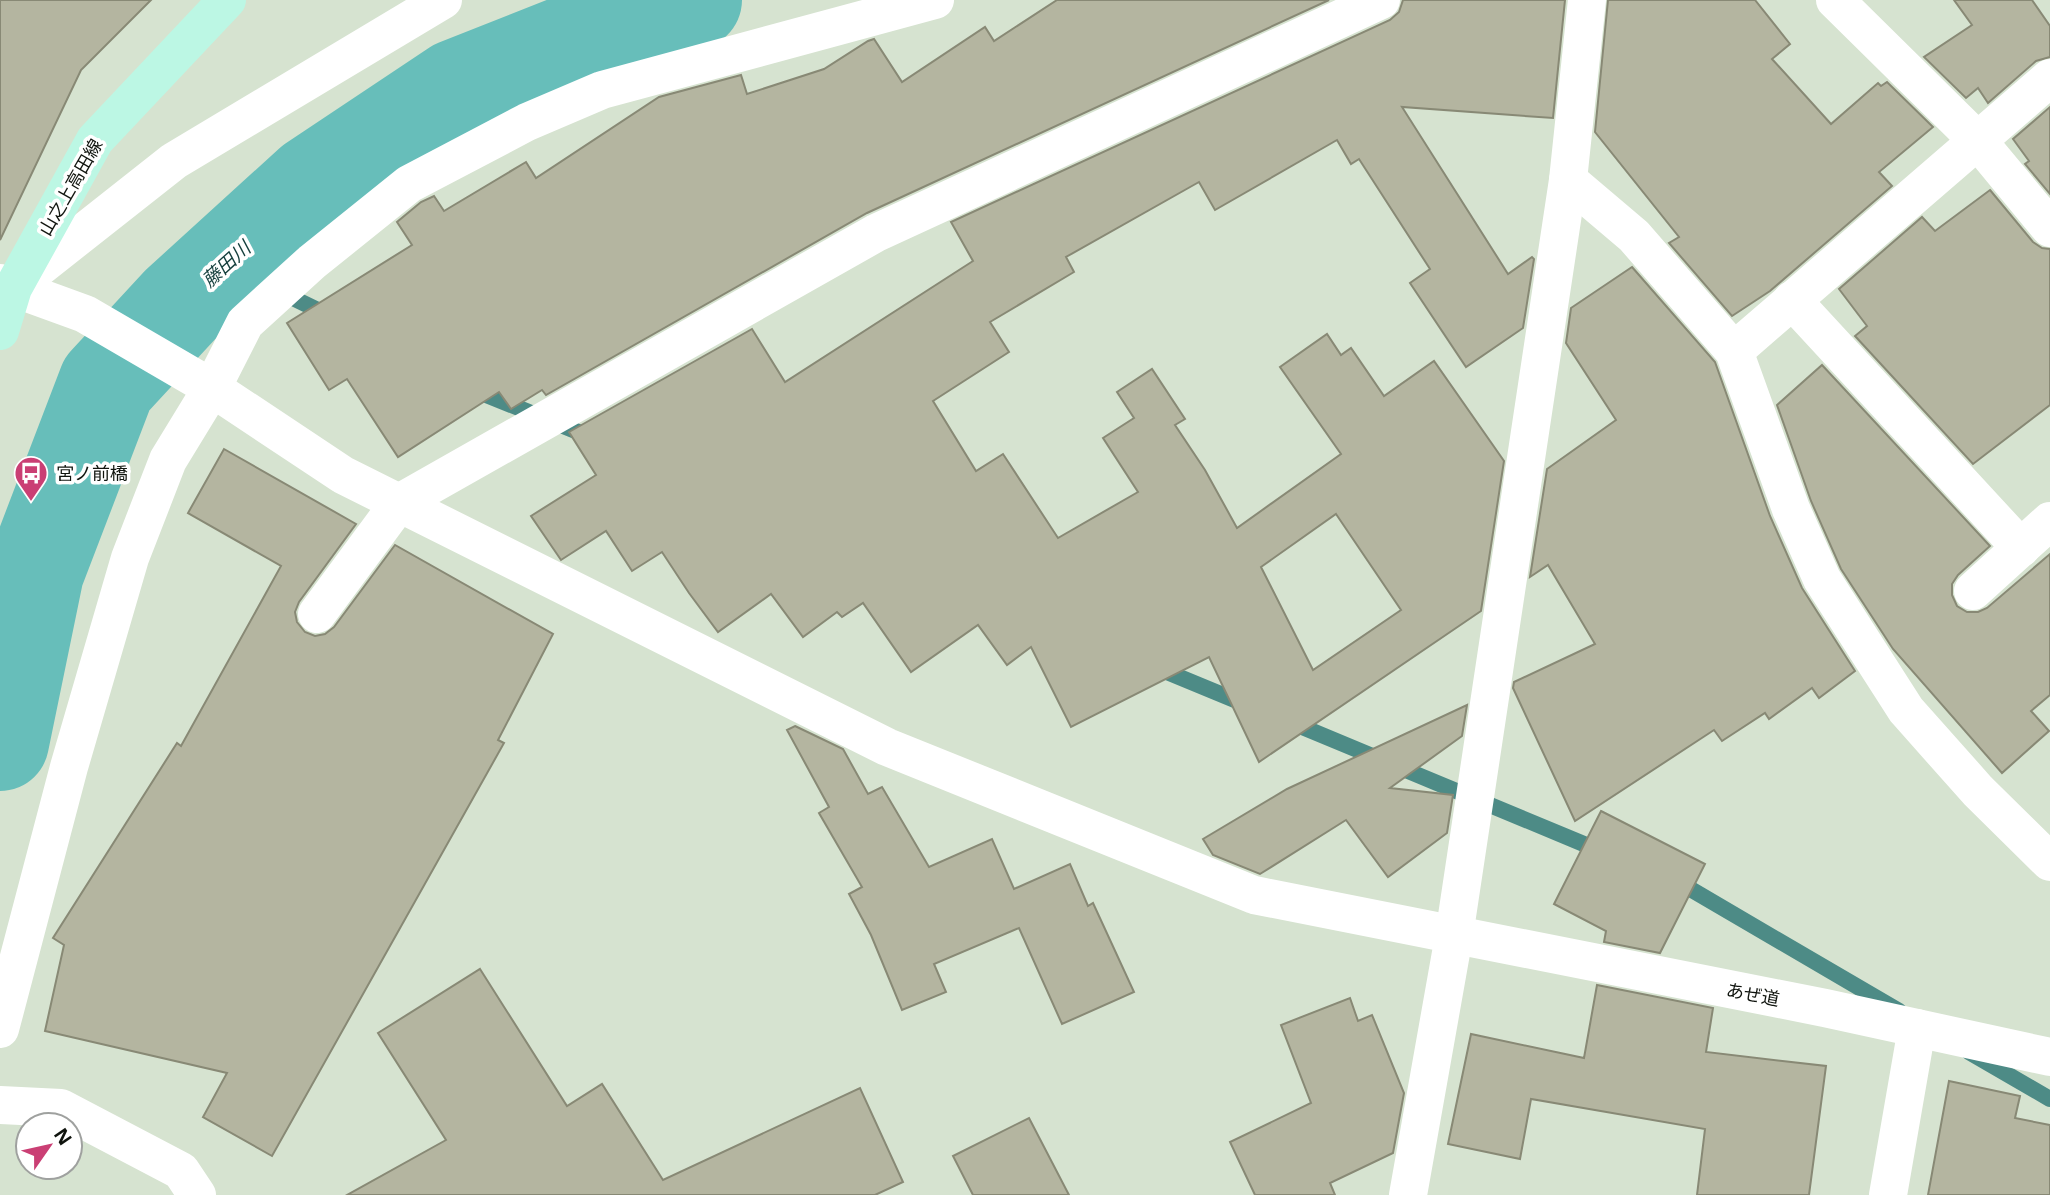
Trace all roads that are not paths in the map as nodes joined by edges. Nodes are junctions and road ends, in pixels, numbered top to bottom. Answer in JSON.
{"nodes":[{"id":1,"x":227,"y":0,"type":"edge"},
{"id":2,"x":443,"y":0,"type":"edge"},
{"id":3,"x":935,"y":0,"type":"edge"},
{"id":4,"x":1381,"y":0,"type":"edge"},
{"id":5,"x":1587,"y":0,"type":"edge"},
{"id":6,"x":1835,"y":0,"type":"edge"},
{"id":7,"x":2050,"y":78,"type":"edge"},
{"id":8,"x":1978,"y":141,"type":"junction"},
{"id":9,"x":1568,"y":180,"type":"junction"},
{"id":10,"x":2050,"y":228,"type":"edge"},
{"id":11,"x":6,"y":285,"type":"edge"},
{"id":12,"x":1792,"y":300,"type":"junction"},
{"id":13,"x":0,"y":331,"type":"edge"},
{"id":14,"x":1734,"y":351,"type":"junction"},
{"id":15,"x":206,"y":384,"type":"junction"},
{"id":16,"x":399,"y":503,"type":"junction"},
{"id":17,"x":2050,"y":521,"type":"edge"},
{"id":18,"x":2021,"y":548,"type":"junction"},
{"id":19,"x":1973,"y":591,"type":"dead end"},
{"id":20,"x":317,"y":614,"type":"dead end"},
{"id":21,"x":2050,"y":862,"type":"edge"},
{"id":22,"x":1454,"y":936,"type":"junction"},
{"id":23,"x":1917,"y":1028,"type":"junction"},
{"id":24,"x":0,"y":1029,"type":"edge"},
{"id":25,"x":2050,"y":1057,"type":"edge"},
{"id":26,"x":0,"y":1105,"type":"edge"},
{"id":27,"x":197,"y":1195,"type":"edge"},
{"id":28,"x":1408,"y":1195,"type":"edge"},
{"id":29,"x":1888,"y":1195,"type":"edge"}],
"edges":[{"from":1,"to":11,"type":"street","name":"山之上高田線"},
{"from":2,"to":11,"type":"street"},
{"from":3,"to":15,"type":"street"},
{"from":4,"to":16,"type":"street"},
{"from":5,"to":9,"type":"street"},
{"from":6,"to":8,"type":"street"},
{"from":7,"to":8,"type":"street"},
{"from":8,"to":10,"type":"street"},
{"from":8,"to":12,"type":"street"},
{"from":9,"to":14,"type":"street"},
{"from":9,"to":22,"type":"street"},
{"from":11,"to":13,"type":"street","name":"山之上高田線"},
{"from":11,"to":15,"type":"street","name":"あぜ道"},
{"from":12,"to":14,"type":"street"},
{"from":12,"to":18,"type":"street"},
{"from":14,"to":21,"type":"street"},
{"from":15,"to":16,"type":"street","name":"あぜ道"},
{"from":15,"to":24,"type":"street"},
{"from":16,"to":20,"type":"street"},
{"from":16,"to":22,"type":"street","name":"あぜ道"},
{"from":17,"to":18,"type":"street"},
{"from":18,"to":19,"type":"street"},
{"from":22,"to":23,"type":"street","name":"あぜ道"},
{"from":22,"to":28,"type":"street"},
{"from":23,"to":25,"type":"street","name":"あぜ道"},
{"from":23,"to":29,"type":"street"},
{"from":26,"to":27,"type":"street"}]}
